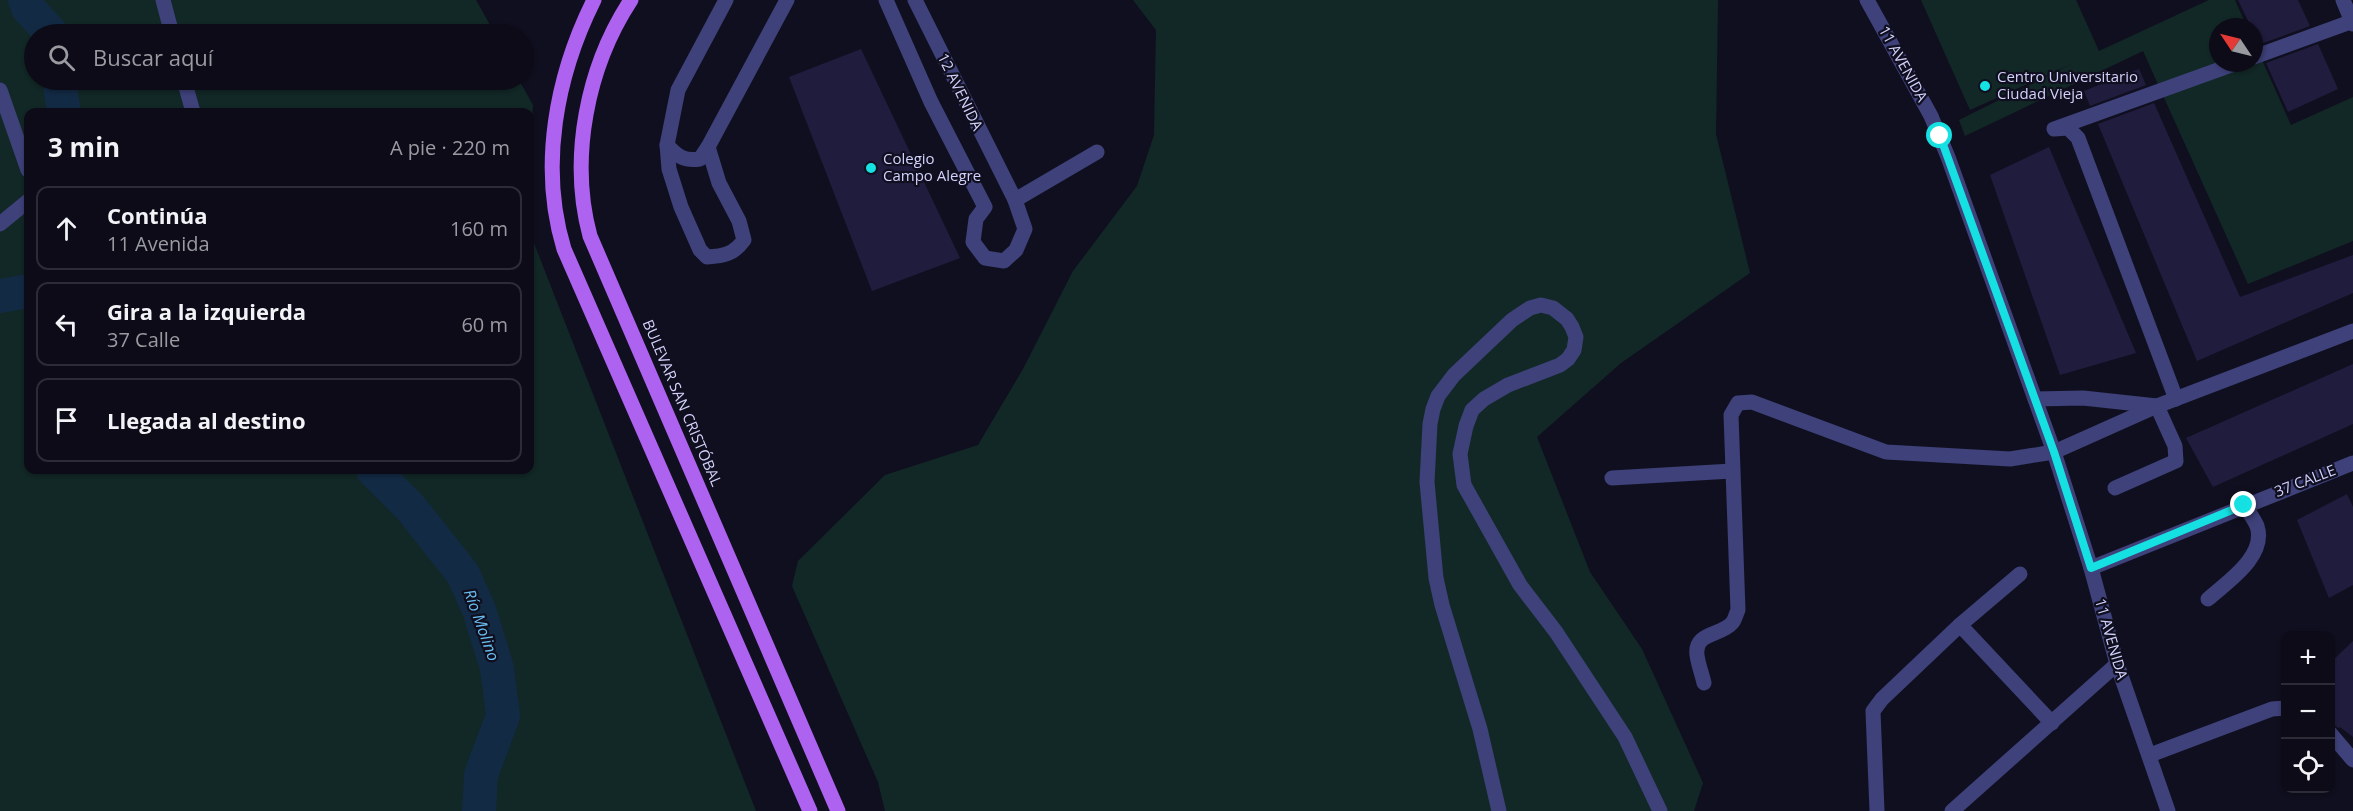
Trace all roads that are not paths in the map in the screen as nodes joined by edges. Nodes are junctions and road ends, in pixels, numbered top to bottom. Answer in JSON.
{"nodes":[{"id":1,"x":163,"y":0,"type":"edge"},
{"id":2,"x":594,"y":0,"type":"edge"},
{"id":3,"x":631,"y":0,"type":"edge"},
{"id":4,"x":726,"y":0,"type":"edge"},
{"id":5,"x":787,"y":0,"type":"edge"},
{"id":6,"x":886,"y":0,"type":"edge"},
{"id":7,"x":915,"y":0,"type":"edge"},
{"id":8,"x":1867,"y":0,"type":"edge"},
{"id":9,"x":2343,"y":0,"type":"edge"},
{"id":10,"x":2353,"y":22,"type":"edge"},
{"id":11,"x":169,"y":24,"type":"edge"},
{"id":12,"x":2263,"y":54,"type":"edge"},
{"id":13,"x":2212,"y":72,"type":"edge"},
{"id":14,"x":0,"y":90,"type":"edge"},
{"id":15,"x":187,"y":90,"type":"edge"},
{"id":16,"x":192,"y":108,"type":"edge"},
{"id":17,"x":667,"y":145,"type":"junction"},
{"id":18,"x":708,"y":147,"type":"junction"},
{"id":19,"x":1097,"y":152,"type":"dead end"},
{"id":20,"x":24,"y":159,"type":"edge"},
{"id":21,"x":1015,"y":200,"type":"junction"},
{"id":22,"x":24,"y":204,"type":"edge"},
{"id":23,"x":0,"y":224,"type":"edge"},
{"id":24,"x":2353,"y":331,"type":"edge"},
{"id":25,"x":2035,"y":399,"type":"junction"},
{"id":26,"x":2176,"y":399,"type":"junction"},
{"id":27,"x":2157,"y":406,"type":"junction"},
{"id":28,"x":2054,"y":452,"type":"junction"},
{"id":29,"x":2353,"y":463,"type":"edge"},
{"id":30,"x":1732,"y":471,"type":"junction"},
{"id":31,"x":1612,"y":478,"type":"dead end"},
{"id":32,"x":2115,"y":488,"type":"dead end"},
{"id":33,"x":2244,"y":505,"type":"junction"},
{"id":34,"x":2091,"y":568,"type":"junction"},
{"id":35,"x":2020,"y":574,"type":"dead end"},
{"id":36,"x":2208,"y":599,"type":"dead end"},
{"id":37,"x":1960,"y":625,"type":"junction"},
{"id":38,"x":2117,"y":664,"type":"junction"},
{"id":39,"x":1704,"y":683,"type":"dead end"},
{"id":40,"x":2281,"y":708,"type":"edge"},
{"id":41,"x":2052,"y":723,"type":"junction"},
{"id":42,"x":2335,"y":738,"type":"edge"},
{"id":43,"x":2150,"y":755,"type":"junction"},
{"id":44,"x":2353,"y":760,"type":"edge"},
{"id":45,"x":2162,"y":809,"type":"edge"},
{"id":46,"x":810,"y":811,"type":"edge"},
{"id":47,"x":838,"y":811,"type":"edge"},
{"id":48,"x":1499,"y":811,"type":"edge"},
{"id":49,"x":1660,"y":811,"type":"edge"},
{"id":50,"x":1877,"y":811,"type":"edge"},
{"id":51,"x":1953,"y":811,"type":"edge"}],
"edges":[{"from":1,"to":11,"type":"street"},
{"from":2,"to":46,"type":"main road"},
{"from":3,"to":47,"type":"main road","name":"BULEVAR SAN CRISTÓBAL"},
{"from":4,"to":17,"type":"street"},
{"from":5,"to":18,"type":"street"},
{"from":6,"to":21,"type":"street","name":"12 AVENIDA"},
{"from":7,"to":21,"type":"street","name":"12 AVENIDA"},
{"from":8,"to":25,"type":"street","name":"11 AVENIDA"},
{"from":9,"to":10,"type":"street"},
{"from":10,"to":12,"type":"street"},
{"from":13,"to":26,"type":"street"},
{"from":14,"to":20,"type":"street"},
{"from":15,"to":16,"type":"street"},
{"from":17,"to":18,"type":"street"},
{"from":17,"to":18,"type":"street"},
{"from":19,"to":21,"type":"street"},
{"from":22,"to":23,"type":"street"},
{"from":24,"to":26,"type":"street"},
{"from":25,"to":27,"type":"street"},
{"from":25,"to":28,"type":"street","name":"11 AVENIDA"},
{"from":26,"to":27,"type":"street"},
{"from":27,"to":28,"type":"street"},
{"from":27,"to":32,"type":"street"},
{"from":28,"to":30,"type":"street"},
{"from":28,"to":34,"type":"street","name":"11 AVENIDA"},
{"from":29,"to":33,"type":"street","name":"37 CALLE"},
{"from":30,"to":31,"type":"street"},
{"from":30,"to":39,"type":"street"},
{"from":33,"to":34,"type":"street","name":"37 CALLE"},
{"from":33,"to":36,"type":"street"},
{"from":34,"to":38,"type":"street","name":"11 AVENIDA"},
{"from":35,"to":37,"type":"street"},
{"from":37,"to":41,"type":"street"},
{"from":37,"to":50,"type":"street"},
{"from":38,"to":41,"type":"street"},
{"from":38,"to":43,"type":"street","name":"11 AVENIDA"},
{"from":40,"to":43,"type":"street"},
{"from":41,"to":51,"type":"street"},
{"from":42,"to":44,"type":"street"},
{"from":43,"to":45,"type":"street","name":"11 AVENIDA"},
{"from":48,"to":49,"type":"street"}]}
